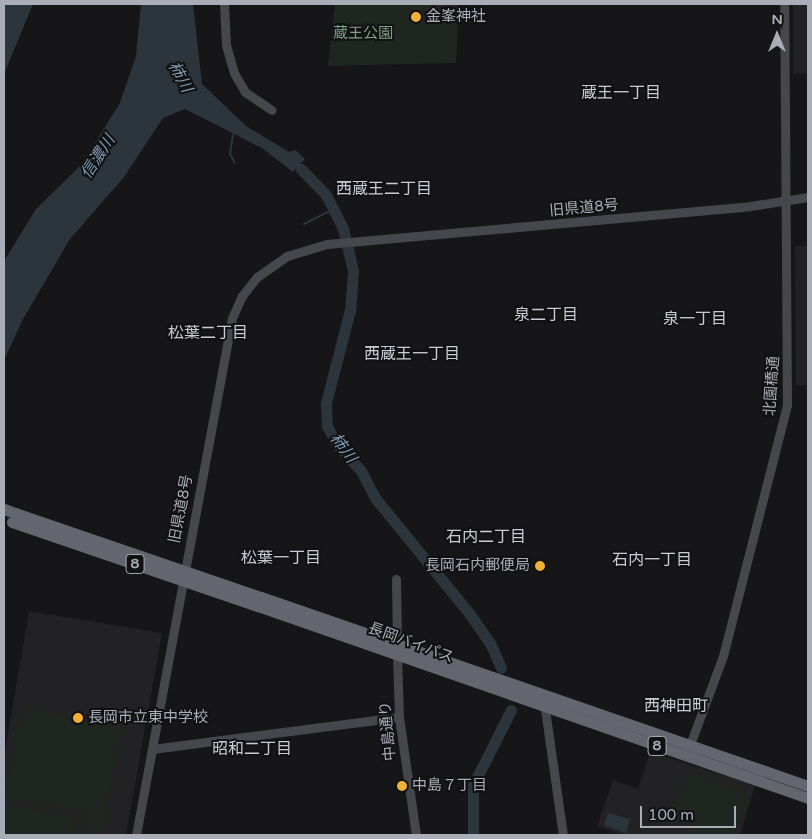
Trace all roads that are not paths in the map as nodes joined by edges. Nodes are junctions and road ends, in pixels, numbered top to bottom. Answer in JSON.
{"nodes":[{"id":1,"x":224,"y":4,"type":"edge"},
{"id":2,"x":784,"y":4,"type":"edge"},
{"id":3,"x":272,"y":110,"type":"dead end"},
{"id":4,"x":808,"y":197,"type":"edge"},
{"id":5,"x":785,"y":202,"type":"junction"},
{"id":6,"x":4,"y":510,"type":"edge"},
{"id":7,"x":10,"y":518,"type":"edge"},
{"id":8,"x":396,"y":579,"type":"dead end"},
{"id":9,"x":397,"y":649,"type":"junction"},
{"id":10,"x":543,"y":694,"type":"junction"},
{"id":11,"x":545,"y":707,"type":"junction"},
{"id":12,"x":399,"y":717,"type":"junction"},
{"id":13,"x":690,"y":745,"type":"junction"},
{"id":14,"x":152,"y":749,"type":"junction"},
{"id":15,"x":686,"y":757,"type":"junction"},
{"id":16,"x":808,"y":786,"type":"edge"},
{"id":17,"x":808,"y":798,"type":"edge"},
{"id":18,"x":136,"y":835,"type":"edge"},
{"id":19,"x":416,"y":835,"type":"edge"},
{"id":20,"x":563,"y":835,"type":"edge"}],
"edges":[{"from":1,"to":3,"type":"street"},
{"from":2,"to":5,"type":"street","name":"北園橋通"},
{"from":4,"to":5,"type":"street","name":"旧県道8号"},
{"from":5,"to":13,"type":"street","name":"北園橋通"},
{"from":5,"to":14,"type":"street","name":"旧県道8号"},
{"from":6,"to":7,"type":"highway","name":"長岡バイパス","number":"8"},
{"from":7,"to":9,"type":"highway","name":"長岡バイパス","number":"8","bridge":true},
{"from":8,"to":9,"type":"street","name":"中島通り"},
{"from":9,"to":10,"type":"highway","name":"長岡バイパス","number":"8"},
{"from":9,"to":11,"type":"highway","name":"長岡バイパス","number":"8"},
{"from":9,"to":12,"type":"street","name":"中島通り"},
{"from":10,"to":11,"type":"street"},
{"from":10,"to":13,"type":"highway","name":"長岡バイパス","number":"8"},
{"from":11,"to":15,"type":"highway","name":"長岡バイパス","number":"8"},
{"from":11,"to":20,"type":"street"},
{"from":12,"to":14,"type":"street"},
{"from":12,"to":19,"type":"street","name":"中島通り"},
{"from":13,"to":15,"type":"street","name":"北園橋通"},
{"from":13,"to":16,"type":"highway","name":"長岡バイパス","number":"8"},
{"from":14,"to":18,"type":"street","name":"旧県道8号"},
{"from":15,"to":17,"type":"highway","name":"長岡バイパス","number":"8"}]}
